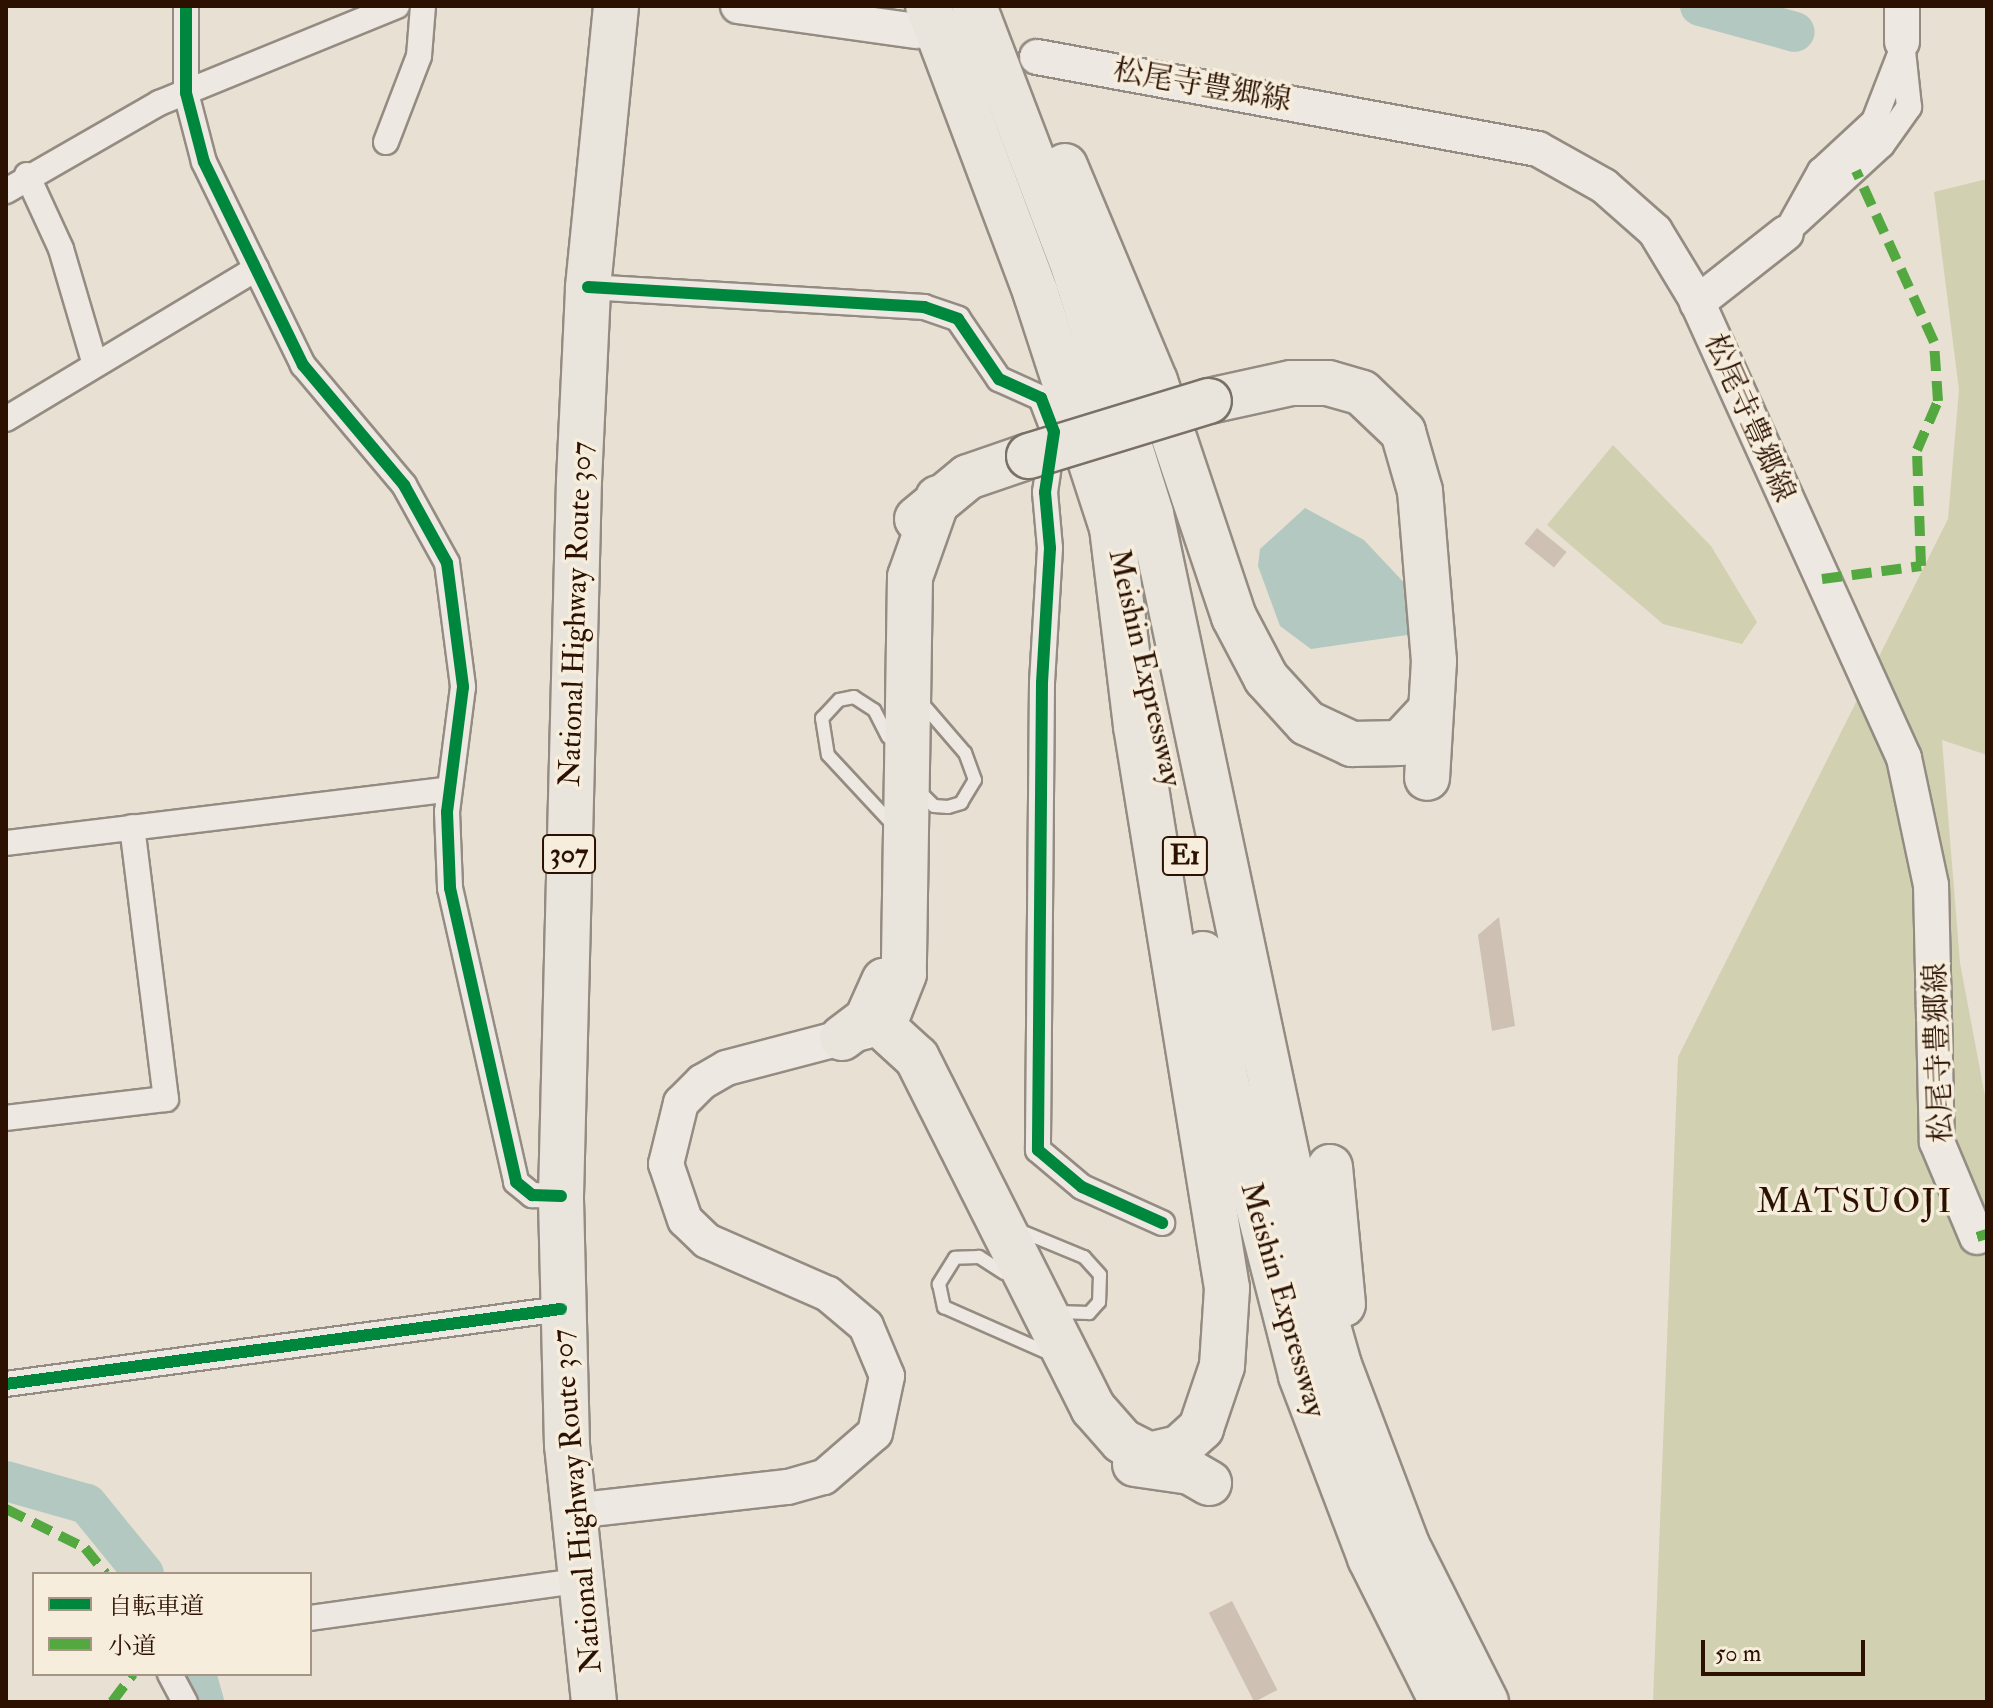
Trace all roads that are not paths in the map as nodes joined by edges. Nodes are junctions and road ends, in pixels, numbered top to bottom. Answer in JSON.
{"nodes":[{"id":1,"x":186,"y":6,"type":"edge"},
{"id":2,"x":397,"y":6,"type":"edge"},
{"id":3,"x":423,"y":6,"type":"edge"},
{"id":4,"x":616,"y":6,"type":"edge"},
{"id":5,"x":738,"y":6,"type":"edge"},
{"id":6,"x":974,"y":6,"type":"edge"},
{"id":7,"x":995,"y":6,"type":"edge"},
{"id":8,"x":1902,"y":6,"type":"edge"},
{"id":9,"x":922,"y":19,"type":"edge"},
{"id":10,"x":1902,"y":42,"type":"joint"},
{"id":11,"x":1037,"y":57,"type":"dead end"},
{"id":12,"x":186,"y":93,"type":"junction"},
{"id":13,"x":386,"y":142,"type":"dead end"},
{"id":14,"x":27,"y":175,"type":"junction"},
{"id":15,"x":6,"y":191,"type":"edge"},
{"id":16,"x":1786,"y":233,"type":"joint"},
{"id":17,"x":256,"y":269,"type":"junction"},
{"id":18,"x":588,"y":287,"type":"junction"},
{"id":19,"x":1697,"y":303,"type":"junction"},
{"id":20,"x":94,"y":361,"type":"junction"},
{"id":21,"x":6,"y":419,"type":"edge"},
{"id":22,"x":1111,"y":519,"type":"junction"},
{"id":23,"x":898,"y":676,"type":"junction"},
{"id":24,"x":1428,"y":713,"type":"junction"},
{"id":25,"x":897,"y":755,"type":"junction"},
{"id":26,"x":1427,"y":778,"type":"dead end"},
{"id":27,"x":449,"y":789,"type":"junction"},
{"id":28,"x":132,"y":827,"type":"junction"},
{"id":29,"x":896,"y":828,"type":"junction"},
{"id":30,"x":6,"y":843,"type":"edge"},
{"id":31,"x":862,"y":1033,"type":"junction"},
{"id":32,"x":6,"y":1118,"type":"edge"},
{"id":33,"x":1330,"y":1167,"type":"dead end"},
{"id":34,"x":561,"y":1196,"type":"junction"},
{"id":35,"x":988,"y":1220,"type":"junction"},
{"id":36,"x":1162,"y":1223,"type":"dead end"},
{"id":37,"x":1982,"y":1244,"type":"edge"},
{"id":38,"x":1004,"y":1273,"type":"junction"},
{"id":39,"x":1038,"y":1300,"type":"junction"},
{"id":40,"x":561,"y":1309,"type":"junction"},
{"id":41,"x":1055,"y":1356,"type":"junction"},
{"id":42,"x":6,"y":1384,"type":"edge"},
{"id":43,"x":1367,"y":1445,"type":"junction"},
{"id":44,"x":1209,"y":1483,"type":"dead end"},
{"id":45,"x":573,"y":1511,"type":"junction"},
{"id":46,"x":578,"y":1581,"type":"junction"},
{"id":47,"x":312,"y":1618,"type":"edge"},
{"id":48,"x":171,"y":1676,"type":"edge"},
{"id":49,"x":185,"y":1702,"type":"edge"},
{"id":50,"x":594,"y":1702,"type":"edge"},
{"id":51,"x":1442,"y":1702,"type":"edge"},
{"id":52,"x":1486,"y":1702,"type":"edge"}],
"edges":[{"from":1,"to":12,"type":"street"},
{"from":2,"to":12,"type":"street"},
{"from":3,"to":13,"type":"street"},
{"from":4,"to":18,"type":"highway","name":"National Highway Route 307","number":"307"},
{"from":5,"to":9,"type":"main road"},
{"from":6,"to":43,"type":"highway","name":"Meishin Expressway","number":"E1"},
{"from":7,"to":24,"type":"highway"},
{"from":8,"to":10,"type":"main road"},
{"from":9,"to":22,"type":"highway","name":"Meishin Expressway","number":"E1"},
{"from":10,"to":16,"type":"street"},
{"from":11,"to":19,"type":"main road","name":"松尾寺豊郷線"},
{"from":12,"to":14,"type":"street"},
{"from":12,"to":17,"type":"street"},
{"from":14,"to":15,"type":"street"},
{"from":14,"to":20,"type":"street"},
{"from":16,"to":19,"type":"main road"},
{"from":17,"to":20,"type":"street"},
{"from":17,"to":27,"type":"street"},
{"from":18,"to":34,"type":"highway","name":"National Highway Route 307","number":"307"},
{"from":18,"to":36,"type":"street"},
{"from":19,"to":37,"type":"main road","name":"松尾寺豊郷線"},
{"from":20,"to":21,"type":"street"},
{"from":22,"to":41,"type":"highway"},
{"from":22,"to":51,"type":"highway","name":"Meishin Expressway","number":"E1"},
{"from":23,"to":24,"type":"highway","bridge":true},
{"from":23,"to":25,"type":"highway"},
{"from":23,"to":25,"type":"lane"},
{"from":24,"to":26,"type":"highway"},
{"from":25,"to":29,"type":"highway"},
{"from":25,"to":29,"type":"lane"},
{"from":27,"to":28,"type":"street"},
{"from":27,"to":34,"type":"street"},
{"from":28,"to":30,"type":"street"},
{"from":28,"to":32,"type":"street"},
{"from":29,"to":31,"type":"highway"},
{"from":31,"to":35,"type":"highway"},
{"from":31,"to":45,"type":"main road"},
{"from":33,"to":43,"type":"highway"},
{"from":34,"to":40,"type":"highway","name":"National Highway Route 307","number":"307"},
{"from":35,"to":38,"type":"highway"},
{"from":35,"to":39,"type":"highway"},
{"from":35,"to":39,"type":"lane"},
{"from":38,"to":41,"type":"highway"},
{"from":38,"to":41,"type":"lane"},
{"from":39,"to":41,"type":"highway"},
{"from":40,"to":42,"type":"street"},
{"from":40,"to":45,"type":"highway","name":"National Highway Route 307","number":"307"},
{"from":41,"to":44,"type":"highway"},
{"from":43,"to":52,"type":"highway","name":"Meishin Expressway","number":"E1"},
{"from":45,"to":46,"type":"highway","name":"National Highway Route 307","number":"307"},
{"from":46,"to":47,"type":"street"},
{"from":46,"to":50,"type":"highway","name":"National Highway Route 307","number":"307"},
{"from":48,"to":49,"type":"street"}]}
